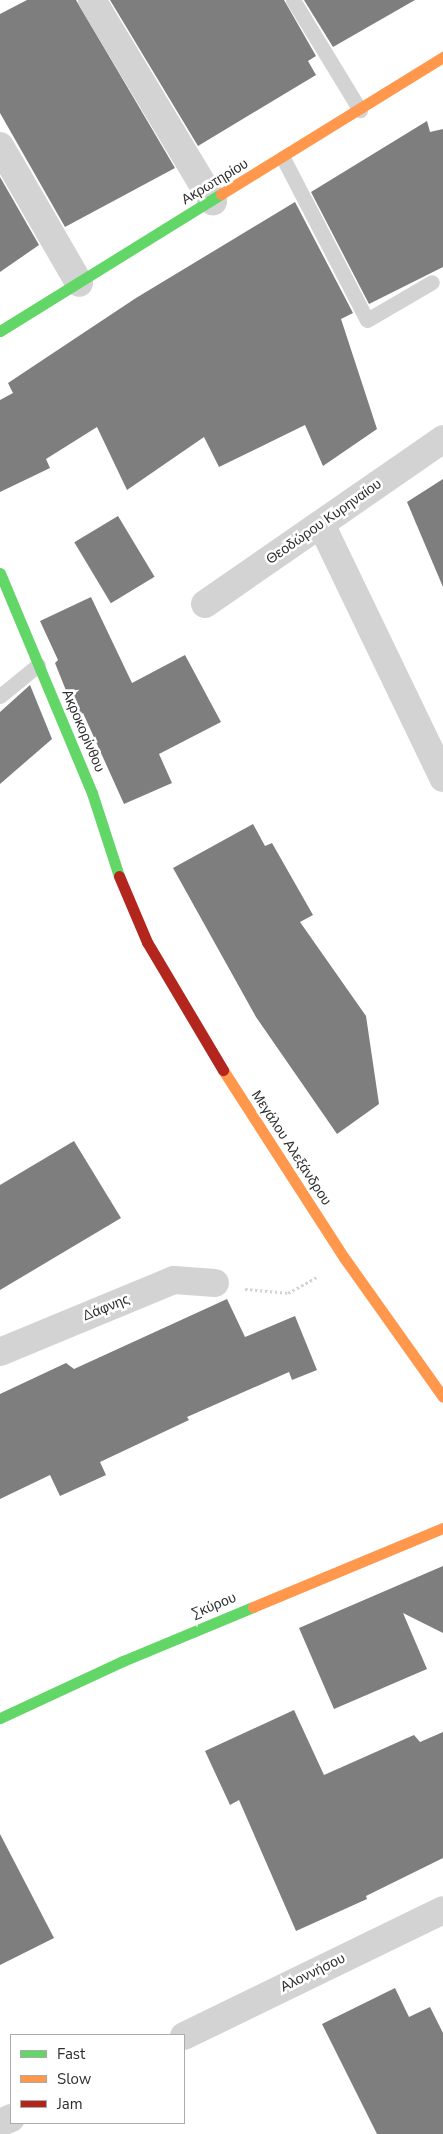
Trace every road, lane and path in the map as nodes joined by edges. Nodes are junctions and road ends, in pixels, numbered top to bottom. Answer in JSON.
{"nodes":[{"id":1,"x":92,"y":0,"type":"edge"},
{"id":2,"x":293,"y":0,"type":"edge"},
{"id":3,"x":443,"y":56,"type":"edge"},
{"id":4,"x":360,"y":110,"type":"junction"},
{"id":5,"x":0,"y":146,"type":"edge"},
{"id":6,"x":283,"y":158,"type":"junction"},
{"id":7,"x":213,"y":201,"type":"junction"},
{"id":8,"x":432,"y":282,"type":"dead end"},
{"id":9,"x":79,"y":283,"type":"junction"},
{"id":10,"x":0,"y":331,"type":"edge"},
{"id":11,"x":443,"y":440,"type":"edge"},
{"id":12,"x":321,"y":524,"type":"junction"},
{"id":13,"x":0,"y":573,"type":"edge"},
{"id":14,"x":205,"y":604,"type":"dead end"},
{"id":15,"x":38,"y":665,"type":"junction"},
{"id":16,"x":0,"y":696,"type":"edge"},
{"id":17,"x":443,"y":778,"type":"edge"},
{"id":18,"x":131,"y":903,"type":"joint"},
{"id":19,"x":345,"y":1260,"type":"junction"},
{"id":20,"x":215,"y":1283,"type":"joint"},
{"id":21,"x":0,"y":1352,"type":"edge"},
{"id":22,"x":443,"y":1397,"type":"edge"},
{"id":23,"x":443,"y":1528,"type":"edge"},
{"id":24,"x":0,"y":1718,"type":"edge"},
{"id":25,"x":443,"y":1910,"type":"edge"},
{"id":26,"x":185,"y":2036,"type":"edge"}],
"edges":[{"from":1,"to":7,"type":"street"},
{"from":2,"to":4,"type":"lane"},
{"from":3,"to":4,"type":"main road","name":"Ακρωτηρίου"},
{"from":4,"to":6,"type":"main road","name":"Ακρωτηρίου"},
{"from":5,"to":9,"type":"street"},
{"from":6,"to":7,"type":"main road","name":"Ακρωτηρίου"},
{"from":6,"to":8,"type":"lane"},
{"from":7,"to":9,"type":"main road","name":"Ακρωτηρίου"},
{"from":9,"to":10,"type":"main road","name":"Ακρωτηρίου"},
{"from":11,"to":12,"type":"street","name":"Θεοδώρου Κυρηναίου"},
{"from":12,"to":14,"type":"street","name":"Θεοδώρου Κυρηναίου"},
{"from":12,"to":17,"type":"street"},
{"from":13,"to":15,"type":"main road","name":"Ακροκορίνθου"},
{"from":15,"to":16,"type":"lane"},
{"from":15,"to":18,"type":"main road","name":"Ακροκορίνθου"},
{"from":18,"to":19,"type":"main road","name":"Μεγάλου Αλεξάνδρου"},
{"from":19,"to":20,"type":"path"},
{"from":19,"to":22,"type":"main road","name":"Μεγάλου Αλεξάνδρου"},
{"from":20,"to":21,"type":"street","name":"Δάφνης"},
{"from":23,"to":24,"type":"main road","name":"Σκύρου"},
{"from":25,"to":26,"type":"street","name":"Αλοννήσου"}]}
